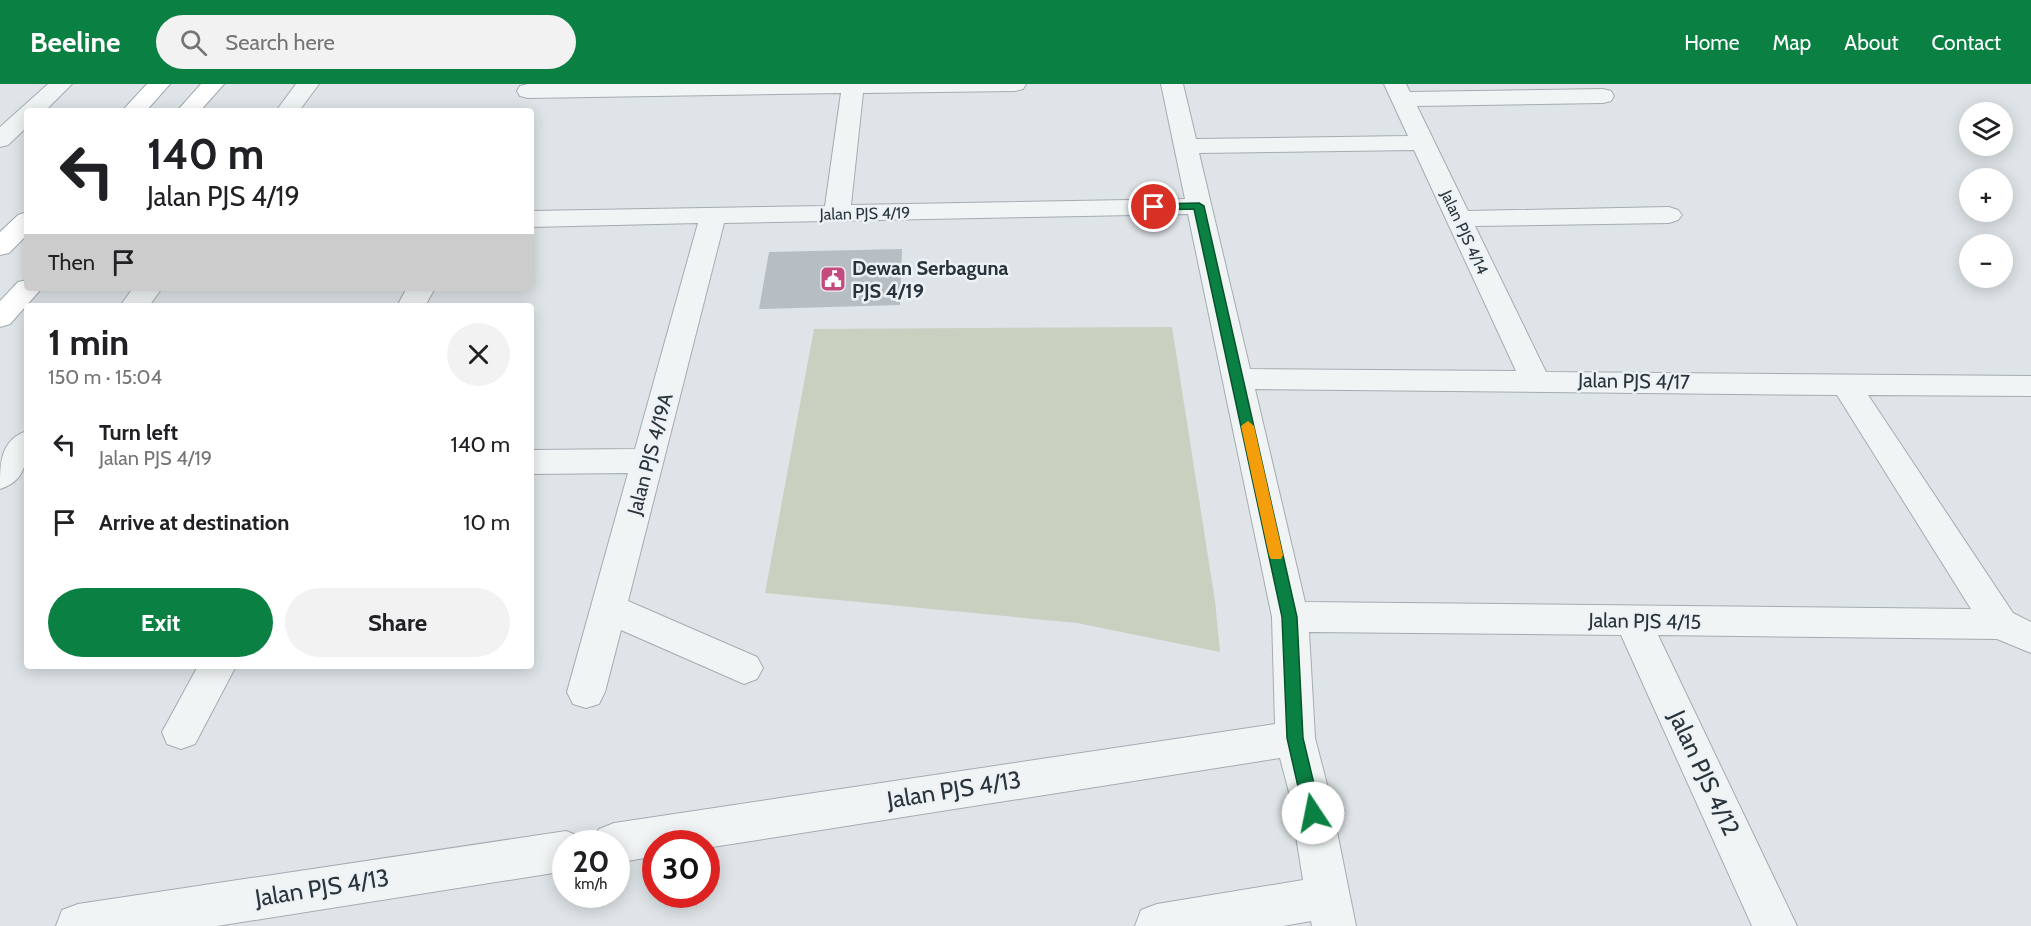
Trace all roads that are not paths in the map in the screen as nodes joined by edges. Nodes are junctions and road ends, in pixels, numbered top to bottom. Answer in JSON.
{"nodes":[{"id":1,"x":61,"y":84,"type":"edge"},
{"id":2,"x":159,"y":84,"type":"edge"},
{"id":3,"x":213,"y":84,"type":"edge"},
{"id":4,"x":308,"y":84,"type":"edge"},
{"id":5,"x":1015,"y":84,"type":"edge"},
{"id":6,"x":1172,"y":84,"type":"edge"},
{"id":7,"x":950,"y":85,"type":"edge"},
{"id":8,"x":747,"y":86,"type":"edge"},
{"id":9,"x":530,"y":87,"type":"edge"},
{"id":10,"x":853,"y":87,"type":"junction"},
{"id":11,"x":1398,"y":92,"type":"edge"},
{"id":12,"x":1604,"y":96,"type":"dead end"},
{"id":13,"x":35,"y":108,"type":"edge"},
{"id":14,"x":136,"y":108,"type":"edge"},
{"id":15,"x":191,"y":108,"type":"edge"},
{"id":16,"x":289,"y":108,"type":"edge"},
{"id":17,"x":519,"y":108,"type":"edge"},
{"id":18,"x":24,"y":118,"type":"edge"},
{"id":19,"x":0,"y":140,"type":"edge"},
{"id":20,"x":1422,"y":143,"type":"junction"},
{"id":21,"x":1185,"y":146,"type":"junction"},
{"id":22,"x":1199,"y":206,"type":"junction"},
{"id":23,"x":837,"y":214,"type":"junction"},
{"id":24,"x":1669,"y":215,"type":"dead end"},
{"id":25,"x":713,"y":216,"type":"junction"},
{"id":26,"x":534,"y":219,"type":"edge"},
{"id":27,"x":1459,"y":219,"type":"junction"},
{"id":28,"x":24,"y":223,"type":"edge"},
{"id":29,"x":0,"y":247,"type":"edge"},
{"id":30,"x":25,"y":291,"type":"edge"},
{"id":31,"x":146,"y":291,"type":"edge"},
{"id":32,"x":136,"y":303,"type":"edge"},
{"id":33,"x":0,"y":318,"type":"edge"},
{"id":34,"x":1237,"y":379,"type":"junction"},
{"id":35,"x":1535,"y":380,"type":"junction"},
{"id":36,"x":1846,"y":384,"type":"junction"},
{"id":37,"x":2031,"y":386,"type":"edge"},
{"id":38,"x":20,"y":445,"type":"edge"},
{"id":39,"x":648,"y":461,"type":"junction"},
{"id":40,"x":534,"y":462,"type":"edge"},
{"id":41,"x":0,"y":477,"type":"edge"},
{"id":42,"x":608,"y":608,"type":"junction"},
{"id":43,"x":1290,"y":617,"type":"junction"},
{"id":44,"x":1633,"y":621,"type":"junction"},
{"id":45,"x":2015,"y":631,"type":"edge"},
{"id":46,"x":744,"y":668,"type":"dead end"},
{"id":47,"x":215,"y":669,"type":"edge"},
{"id":48,"x":586,"y":692,"type":"dead end"},
{"id":49,"x":181,"y":732,"type":"dead end"},
{"id":50,"x":1295,"y":738,"type":"junction"},
{"id":51,"x":630,"y":841,"type":"edge"},
{"id":52,"x":552,"y":852,"type":"edge"},
{"id":53,"x":1330,"y":911,"type":"edge"},
{"id":54,"x":78,"y":926,"type":"edge"},
{"id":55,"x":1157,"y":926,"type":"edge"},
{"id":56,"x":1775,"y":926,"type":"edge"}],
"edges":[{"from":1,"to":13,"type":"street"},
{"from":2,"to":14,"type":"main road"},
{"from":3,"to":15,"type":"main road"},
{"from":4,"to":16,"type":"street"},
{"from":5,"to":7,"type":"street"},
{"from":6,"to":21,"type":"street"},
{"from":7,"to":10,"type":"street"},
{"from":8,"to":9,"type":"street"},
{"from":8,"to":10,"type":"street"},
{"from":9,"to":17,"type":"street"},
{"from":10,"to":23,"type":"street"},
{"from":11,"to":12,"type":"street"},
{"from":11,"to":20,"type":"street","name":"Jalan PJS 4/14"},
{"from":18,"to":19,"type":"street"},
{"from":20,"to":21,"type":"street"},
{"from":20,"to":27,"type":"street","name":"Jalan PJS 4/14"},
{"from":21,"to":22,"type":"street"},
{"from":22,"to":23,"type":"street","name":"Jalan PJS 4/19"},
{"from":22,"to":34,"type":"street"},
{"from":23,"to":25,"type":"street","name":"Jalan PJS 4/19"},
{"from":24,"to":27,"type":"street"},
{"from":25,"to":26,"type":"street","name":"Jalan PJS 4/19"},
{"from":25,"to":39,"type":"street","name":"Jalan PJS 4/19A"},
{"from":27,"to":35,"type":"street","name":"Jalan PJS 4/14"},
{"from":28,"to":29,"type":"main road"},
{"from":30,"to":33,"type":"main road"},
{"from":31,"to":32,"type":"street"},
{"from":34,"to":35,"type":"street","name":"Jalan PJS 4/17"},
{"from":34,"to":43,"type":"street"},
{"from":35,"to":36,"type":"street","name":"Jalan PJS 4/17"},
{"from":36,"to":37,"type":"street","name":"Jalan PJS 4/17"},
{"from":36,"to":45,"type":"street"},
{"from":38,"to":41,"type":"street"},
{"from":39,"to":40,"type":"street"},
{"from":39,"to":42,"type":"street","name":"Jalan PJS 4/19A"},
{"from":42,"to":46,"type":"street"},
{"from":42,"to":48,"type":"street","name":"Jalan PJS 4/19A"},
{"from":43,"to":44,"type":"street","name":"Jalan PJS 4/15"},
{"from":43,"to":50,"type":"street"},
{"from":44,"to":45,"type":"street","name":"Jalan PJS 4/15"},
{"from":44,"to":56,"type":"street","name":"Jalan PJS 4/12"},
{"from":47,"to":49,"type":"street"},
{"from":50,"to":51,"type":"street","name":"Jalan PJS 4/13"},
{"from":50,"to":53,"type":"street"},
{"from":52,"to":54,"type":"street","name":"Jalan PJS 4/13"},
{"from":53,"to":55,"type":"street"}]}
